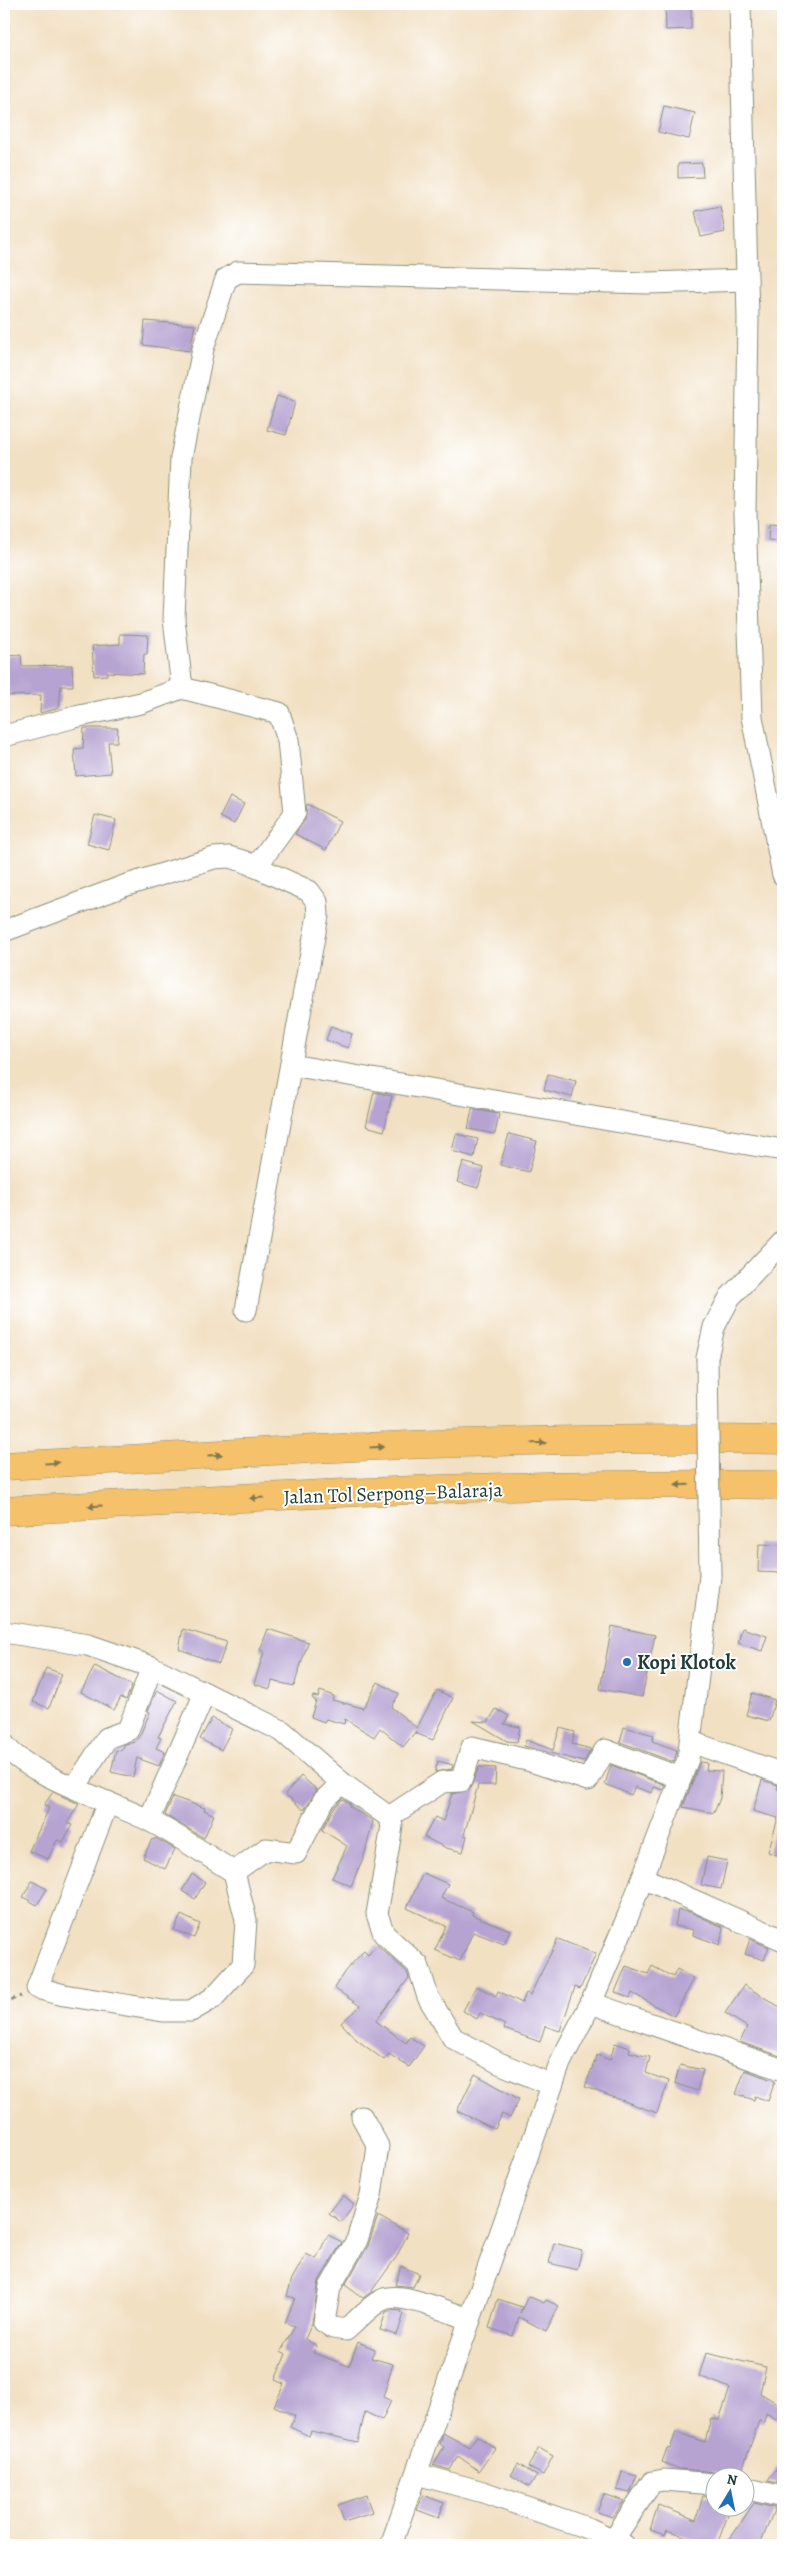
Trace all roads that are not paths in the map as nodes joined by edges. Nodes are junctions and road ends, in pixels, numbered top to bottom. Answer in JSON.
{"nodes":[{"id":1,"x":740,"y":4,"type":"edge"},
{"id":2,"x":747,"y":280,"type":"junction"},
{"id":3,"x":182,"y":688,"type":"junction"},
{"id":4,"x":4,"y":736,"type":"edge"},
{"id":5,"x":256,"y":867,"type":"junction"},
{"id":6,"x":783,"y":875,"type":"edge"},
{"id":7,"x":4,"y":931,"type":"edge"},
{"id":8,"x":291,"y":1065,"type":"junction"},
{"id":9,"x":783,"y":1150,"type":"edge"},
{"id":10,"x":783,"y":1241,"type":"edge"},
{"id":11,"x":246,"y":1310,"type":"dead end"},
{"id":12,"x":783,"y":1440,"type":"edge"},
{"id":13,"x":4,"y":1466,"type":"edge"},
{"id":14,"x":724,"y":1484,"type":"junction"},
{"id":15,"x":783,"y":1485,"type":"edge"},
{"id":16,"x":783,"y":1490,"type":"edge"},
{"id":17,"x":4,"y":1511,"type":"edge"},
{"id":18,"x":4,"y":1632,"type":"edge"},
{"id":19,"x":152,"y":1667,"type":"junction"},
{"id":20,"x":205,"y":1693,"type":"junction"},
{"id":21,"x":691,"y":1742,"type":"junction"},
{"id":22,"x":4,"y":1744,"type":"edge"},
{"id":23,"x":783,"y":1774,"type":"edge"},
{"id":24,"x":680,"y":1778,"type":"junction"},
{"id":25,"x":342,"y":1783,"type":"junction"},
{"id":26,"x":75,"y":1786,"type":"junction"},
{"id":27,"x":108,"y":1802,"type":"junction"},
{"id":28,"x":389,"y":1818,"type":"junction"},
{"id":29,"x":149,"y":1820,"type":"junction"},
{"id":30,"x":234,"y":1872,"type":"junction"},
{"id":31,"x":643,"y":1878,"type":"junction"},
{"id":32,"x":783,"y":1940,"type":"edge"},
{"id":33,"x":591,"y":2003,"type":"junction"},
{"id":34,"x":783,"y":2070,"type":"edge"},
{"id":35,"x":552,"y":2085,"type":"junction"},
{"id":36,"x":362,"y":2117,"type":"dead end"},
{"id":37,"x":469,"y":2319,"type":"junction"},
{"id":38,"x":417,"y":2474,"type":"junction"},
{"id":39,"x":704,"y":2484,"type":"edge"},
{"id":40,"x":754,"y":2490,"type":"edge"},
{"id":41,"x":783,"y":2497,"type":"edge"},
{"id":42,"x":618,"y":2543,"type":"edge"},
{"id":43,"x":391,"y":2545,"type":"edge"}],
"edges":[{"from":1,"to":2,"type":"street"},
{"from":2,"to":3,"type":"street"},
{"from":2,"to":6,"type":"street"},
{"from":3,"to":4,"type":"street"},
{"from":3,"to":5,"type":"street"},
{"from":5,"to":7,"type":"street"},
{"from":5,"to":8,"type":"street"},
{"from":8,"to":9,"type":"street"},
{"from":8,"to":11,"type":"street"},
{"from":10,"to":21,"type":"street","bridge":true},
{"from":13,"to":12,"type":"highway","one_way":true},
{"from":14,"to":15,"type":"highway","name":"Jalan Tol Serpong–Balaraja"},
{"from":14,"to":16,"type":"highway"},
{"from":14,"to":17,"type":"highway","name":"Jalan Tol Serpong–Balaraja","one_way":true},
{"from":18,"to":19,"type":"street"},
{"from":19,"to":20,"type":"street"},
{"from":19,"to":26,"type":"street"},
{"from":20,"to":25,"type":"street"},
{"from":20,"to":29,"type":"street"},
{"from":21,"to":23,"type":"street"},
{"from":21,"to":24,"type":"street"},
{"from":22,"to":26,"type":"street"},
{"from":24,"to":28,"type":"street"},
{"from":24,"to":31,"type":"street"},
{"from":25,"to":28,"type":"street"},
{"from":25,"to":30,"type":"street"},
{"from":26,"to":27,"type":"street"},
{"from":27,"to":29,"type":"street"},
{"from":27,"to":30,"type":"street"},
{"from":28,"to":35,"type":"street"},
{"from":29,"to":30,"type":"street"},
{"from":31,"to":32,"type":"street"},
{"from":31,"to":33,"type":"street"},
{"from":33,"to":34,"type":"street"},
{"from":33,"to":35,"type":"street"},
{"from":35,"to":37,"type":"street"},
{"from":36,"to":37,"type":"street"},
{"from":37,"to":38,"type":"street"},
{"from":38,"to":42,"type":"street"},
{"from":38,"to":43,"type":"street"},
{"from":39,"to":42,"type":"street"},
{"from":40,"to":41,"type":"street"}]}
